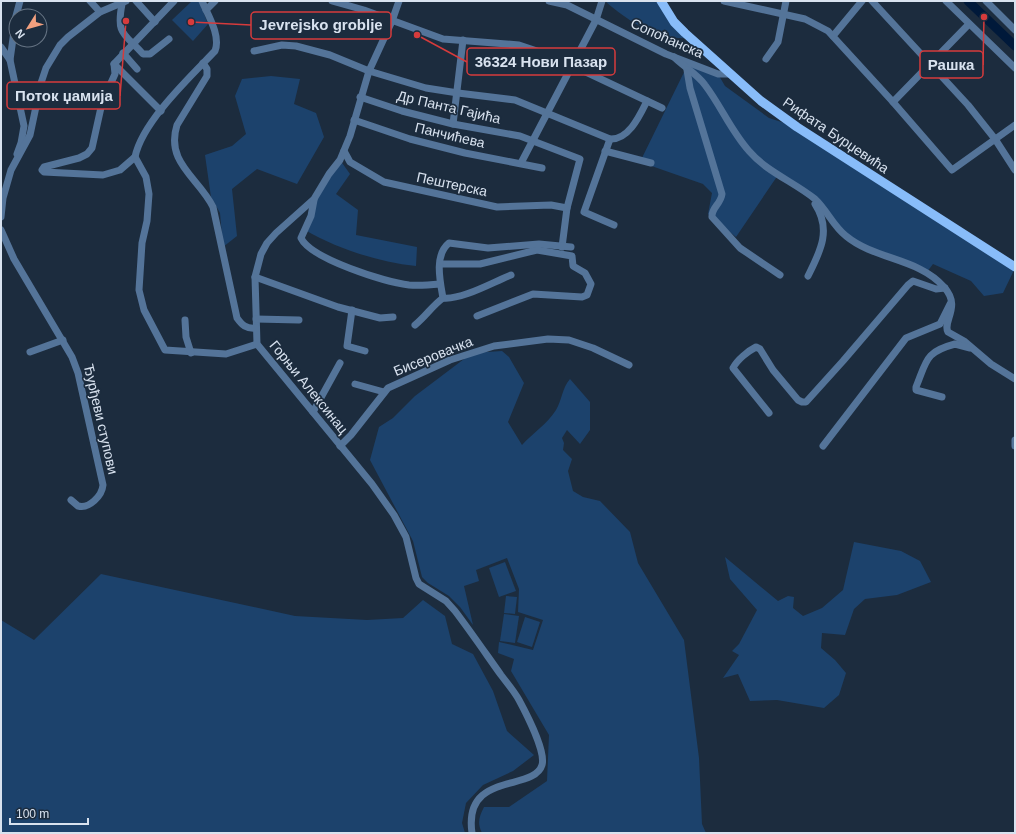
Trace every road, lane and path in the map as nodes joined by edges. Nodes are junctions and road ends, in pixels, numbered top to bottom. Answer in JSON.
{"nodes":[{"id":1,"x":90,"y":1,"type":"edge"},
{"id":2,"x":136,"y":1,"type":"edge"},
{"id":3,"x":174,"y":1,"type":"edge"},
{"id":4,"x":202,"y":1,"type":"edge"},
{"id":5,"x":215,"y":1,"type":"edge"},
{"id":6,"x":332,"y":1,"type":"edge"},
{"id":7,"x":399,"y":1,"type":"edge"},
{"id":8,"x":549,"y":1,"type":"edge"},
{"id":9,"x":602,"y":1,"type":"edge"},
{"id":10,"x":661,"y":1,"type":"edge"},
{"id":11,"x":724,"y":1,"type":"edge"},
{"id":12,"x":786,"y":1,"type":"edge"},
{"id":13,"x":862,"y":1,"type":"edge"},
{"id":14,"x":872,"y":1,"type":"edge"},
{"id":15,"x":946,"y":1,"type":"edge"},
{"id":16,"x":986,"y":1,"type":"edge"},
{"id":17,"x":124,"y":3,"type":"edge"},
{"id":18,"x":206,"y":10,"type":"junction"},
{"id":19,"x":100,"y":12,"type":"junction"},
{"id":20,"x":785,"y":14,"type":"junction"},
{"id":21,"x":596,"y":20,"type":"junction"},
{"id":22,"x":392,"y":21,"type":"junction"},
{"id":23,"x":155,"y":22,"type":"junction"},
{"id":24,"x":969,"y":24,"type":"junction"},
{"id":25,"x":1015,"y":30,"type":"edge"},
{"id":26,"x":833,"y":36,"type":"junction"},
{"id":27,"x":169,"y":39,"type":"dead end"},
{"id":28,"x":463,"y":40,"type":"junction"},
{"id":29,"x":133,"y":44,"type":"junction"},
{"id":30,"x":1,"y":47,"type":"edge"},
{"id":31,"x":12,"y":48,"type":"edge"},
{"id":32,"x":254,"y":51,"type":"dead end"},
{"id":33,"x":123,"y":53,"type":"junction"},
{"id":34,"x":674,"y":57,"type":"junction"},
{"id":35,"x":766,"y":59,"type":"dead end"},
{"id":36,"x":10,"y":60,"type":"junction"},
{"id":37,"x":203,"y":63,"type":"junction"},
{"id":38,"x":114,"y":64,"type":"junction"},
{"id":39,"x":931,"y":64,"type":"junction"},
{"id":40,"x":571,"y":65,"type":"junction"},
{"id":41,"x":1015,"y":68,"type":"edge"},
{"id":42,"x":138,"y":69,"type":"dead end"},
{"id":43,"x":687,"y":70,"type":"junction"},
{"id":44,"x":369,"y":71,"type":"junction"},
{"id":45,"x":730,"y":74,"type":"junction"},
{"id":46,"x":458,"y":94,"type":"junction"},
{"id":47,"x":360,"y":97,"type":"junction"},
{"id":48,"x":647,"y":101,"type":"junction"},
{"id":49,"x":893,"y":102,"type":"junction"},
{"id":50,"x":662,"y":108,"type":"dead end"},
{"id":51,"x":161,"y":111,"type":"junction"},
{"id":52,"x":546,"y":112,"type":"junction"},
{"id":53,"x":354,"y":120,"type":"junction"},
{"id":54,"x":453,"y":124,"type":"junction"},
{"id":55,"x":1015,"y":125,"type":"edge"},
{"id":56,"x":610,"y":139,"type":"junction"},
{"id":57,"x":995,"y":139,"type":"junction"},
{"id":58,"x":532,"y":140,"type":"junction"},
{"id":59,"x":344,"y":151,"type":"junction"},
{"id":60,"x":605,"y":151,"type":"junction"},
{"id":61,"x":135,"y":157,"type":"junction"},
{"id":62,"x":651,"y":163,"type":"dead end"},
{"id":63,"x":521,"y":164,"type":"junction"},
{"id":64,"x":542,"y":168,"type":"dead end"},
{"id":65,"x":11,"y":170,"type":"junction"},
{"id":66,"x":1015,"y":170,"type":"edge"},
{"id":67,"x":2,"y":196,"type":"edge"},
{"id":68,"x":813,"y":198,"type":"junction"},
{"id":69,"x":314,"y":200,"type":"junction"},
{"id":70,"x":567,"y":208,"type":"junction"},
{"id":71,"x":1,"y":217,"type":"edge"},
{"id":72,"x":614,"y":225,"type":"dead end"},
{"id":73,"x":1,"y":230,"type":"edge"},
{"id":74,"x":562,"y":247,"type":"junction"},
{"id":75,"x":571,"y":247,"type":"dead end"},
{"id":76,"x":440,"y":264,"type":"junction"},
{"id":77,"x":1015,"y":267,"type":"edge"},
{"id":78,"x":511,"y":274,"type":"dead end"},
{"id":79,"x":780,"y":275,"type":"dead end"},
{"id":80,"x":808,"y":276,"type":"dead end"},
{"id":81,"x":255,"y":277,"type":"junction"},
{"id":82,"x":440,"y":284,"type":"junction"},
{"id":83,"x":945,"y":288,"type":"junction"},
{"id":84,"x":443,"y":298,"type":"junction"},
{"id":85,"x":951,"y":302,"type":"junction"},
{"id":86,"x":352,"y":310,"type":"junction"},
{"id":87,"x":477,"y":316,"type":"dead end"},
{"id":88,"x":393,"y":317,"type":"dead end"},
{"id":89,"x":256,"y":319,"type":"junction"},
{"id":90,"x":185,"y":320,"type":"dead end"},
{"id":91,"x":299,"y":320,"type":"dead end"},
{"id":92,"x":416,"y":325,"type":"dead end"},
{"id":93,"x":256,"y":328,"type":"junction"},
{"id":94,"x":63,"y":340,"type":"junction"},
{"id":95,"x":257,"y":344,"type":"junction"},
{"id":96,"x":972,"y":348,"type":"junction"},
{"id":97,"x":365,"y":351,"type":"dead end"},
{"id":98,"x":30,"y":352,"type":"dead end"},
{"id":99,"x":191,"y":353,"type":"junction"},
{"id":100,"x":340,"y":363,"type":"dead end"},
{"id":101,"x":630,"y":365,"type":"dead end"},
{"id":102,"x":1015,"y":379,"type":"edge"},
{"id":103,"x":355,"y":384,"type":"dead end"},
{"id":104,"x":384,"y":392,"type":"junction"},
{"id":105,"x":942,"y":397,"type":"dead end"},
{"id":106,"x":313,"y":412,"type":"junction"},
{"id":107,"x":769,"y":413,"type":"dead end"},
{"id":108,"x":1015,"y":440,"type":"edge"},
{"id":109,"x":340,"y":446,"type":"junction"},
{"id":110,"x":823,"y":446,"type":"dead end"},
{"id":111,"x":1015,"y":446,"type":"edge"},
{"id":112,"x":71,"y":500,"type":"dead end"},
{"id":113,"x":472,"y":833,"type":"edge"}],
"edges":[{"from":1,"to":19,"type":"street"},
{"from":2,"to":23,"type":"street"},
{"from":3,"to":23,"type":"street"},
{"from":4,"to":18,"type":"street"},
{"from":5,"to":18,"type":"street"},
{"from":6,"to":22,"type":"street"},
{"from":7,"to":22,"type":"street"},
{"from":8,"to":21,"type":"street","name":"Сопоћанска"},
{"from":9,"to":21,"type":"street"},
{"from":10,"to":45,"type":"main road","name":"Рифата Бурџевића"},
{"from":11,"to":20,"type":"street"},
{"from":12,"to":20,"type":"street"},
{"from":13,"to":26,"type":"street"},
{"from":14,"to":39,"type":"street"},
{"from":15,"to":24,"type":"street"},
{"from":16,"to":25,"type":"street"},
{"from":17,"to":19,"type":"street"},
{"from":17,"to":29,"type":"street"},
{"from":18,"to":37,"type":"street"},
{"from":19,"to":65,"type":"street"},
{"from":20,"to":26,"type":"street"},
{"from":20,"to":35,"type":"street"},
{"from":21,"to":34,"type":"street","name":"Сопоћанска"},
{"from":21,"to":40,"type":"street"},
{"from":22,"to":28,"type":"street"},
{"from":22,"to":44,"type":"street","name":"Горњи Алексинац"},
{"from":23,"to":29,"type":"street"},
{"from":24,"to":39,"type":"street"},
{"from":24,"to":41,"type":"street"},
{"from":26,"to":49,"type":"street"},
{"from":27,"to":29,"type":"street"},
{"from":28,"to":40,"type":"street"},
{"from":28,"to":46,"type":"street"},
{"from":29,"to":33,"type":"street"},
{"from":30,"to":36,"type":"street"},
{"from":31,"to":36,"type":"street"},
{"from":32,"to":44,"type":"street"},
{"from":33,"to":38,"type":"street"},
{"from":33,"to":42,"type":"street"},
{"from":34,"to":43,"type":"street"},
{"from":34,"to":45,"type":"street","name":"Сопоћанска"},
{"from":36,"to":65,"type":"street"},
{"from":37,"to":51,"type":"street"},
{"from":37,"to":93,"type":"street"},
{"from":38,"to":51,"type":"street"},
{"from":38,"to":61,"type":"street"},
{"from":39,"to":49,"type":"street"},
{"from":39,"to":57,"type":"street"},
{"from":40,"to":48,"type":"street"},
{"from":40,"to":52,"type":"street"},
{"from":43,"to":68,"type":"street"},
{"from":43,"to":79,"type":"street"},
{"from":44,"to":46,"type":"street"},
{"from":44,"to":47,"type":"street","name":"Горњи Алексинац"},
{"from":45,"to":77,"type":"main road","name":"Рифата Бурџевића"},
{"from":46,"to":52,"type":"street"},
{"from":46,"to":54,"type":"street"},
{"from":47,"to":53,"type":"street","name":"Горњи Алексинац"},
{"from":47,"to":54,"type":"street","name":"Др Панта Гајића"},
{"from":48,"to":50,"type":"street"},
{"from":48,"to":56,"type":"street"},
{"from":49,"to":57,"type":"street"},
{"from":51,"to":61,"type":"street"},
{"from":52,"to":56,"type":"street"},
{"from":52,"to":58,"type":"street"},
{"from":53,"to":59,"type":"street","name":"Горњи Алексинац"},
{"from":53,"to":63,"type":"street","name":"Панчићева"},
{"from":54,"to":58,"type":"street","name":"Др Панта Гајића"},
{"from":55,"to":57,"type":"street"},
{"from":56,"to":60,"type":"street"},
{"from":57,"to":66,"type":"street"},
{"from":58,"to":63,"type":"street"},
{"from":58,"to":70,"type":"street","name":"Др Панта Гајића"},
{"from":59,"to":69,"type":"street","name":"Горњи Алексинац"},
{"from":59,"to":70,"type":"street","name":"Пештерска"},
{"from":60,"to":62,"type":"street"},
{"from":60,"to":72,"type":"street"},
{"from":61,"to":99,"type":"street"},
{"from":63,"to":64,"type":"street","name":"Панчићева"},
{"from":65,"to":67,"type":"street"},
{"from":67,"to":71,"type":"street"},
{"from":68,"to":80,"type":"street"},
{"from":68,"to":83,"type":"street"},
{"from":69,"to":81,"type":"street","name":"Горњи Алексинац"},
{"from":69,"to":82,"type":"street"},
{"from":70,"to":74,"type":"street"},
{"from":73,"to":94,"type":"street","name":"Ђурђеви ступови"},
{"from":74,"to":75,"type":"street"},
{"from":74,"to":76,"type":"street"},
{"from":76,"to":82,"type":"street"},
{"from":76,"to":87,"type":"street","name":"Бисеровачка"},
{"from":78,"to":84,"type":"street"},
{"from":81,"to":86,"type":"street"},
{"from":81,"to":89,"type":"street","name":"Горњи Алексинац"},
{"from":82,"to":84,"type":"street"},
{"from":83,"to":85,"type":"street"},
{"from":83,"to":107,"type":"street"},
{"from":84,"to":92,"type":"street"},
{"from":85,"to":96,"type":"street"},
{"from":85,"to":110,"type":"street"},
{"from":86,"to":88,"type":"street"},
{"from":86,"to":97,"type":"street"},
{"from":89,"to":91,"type":"street","name":"Горњи Алексинац"},
{"from":89,"to":93,"type":"street","name":"Горњи Алексинац"},
{"from":90,"to":99,"type":"street"},
{"from":93,"to":95,"type":"street","name":"Горњи Алексинац"},
{"from":94,"to":98,"type":"street"},
{"from":94,"to":112,"type":"street","name":"Ђурђеви ступови"},
{"from":95,"to":99,"type":"street"},
{"from":95,"to":106,"type":"street","name":"Горњи Алексинац"},
{"from":96,"to":102,"type":"street"},
{"from":96,"to":105,"type":"street"},
{"from":100,"to":106,"type":"street"},
{"from":101,"to":104,"type":"street","name":"Бисеровачка"},
{"from":103,"to":104,"type":"street"},
{"from":104,"to":109,"type":"street","name":"Бисеровачка"},
{"from":106,"to":109,"type":"street","name":"Горњи Алексинац"},
{"from":108,"to":111,"type":"street"},
{"from":109,"to":113,"type":"street","name":"Горњи Алексинац"}]}
